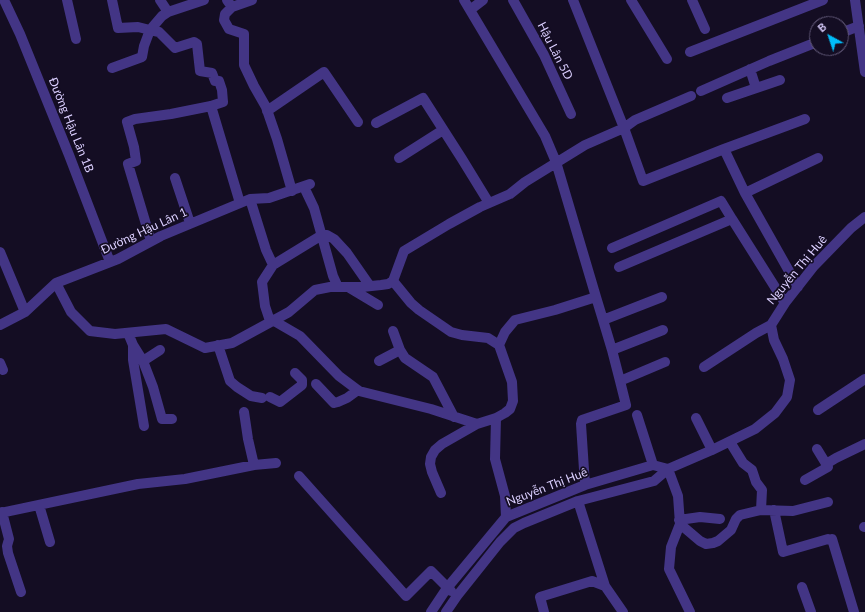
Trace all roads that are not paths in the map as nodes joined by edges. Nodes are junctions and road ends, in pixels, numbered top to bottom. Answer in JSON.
{"nodes":[{"id":1,"x":4,"y":0,"type":"edge"},
{"id":2,"x":67,"y":0,"type":"edge"},
{"id":3,"x":112,"y":0,"type":"edge"},
{"id":4,"x":160,"y":0,"type":"edge"},
{"id":5,"x":204,"y":0,"type":"edge"},
{"id":6,"x":252,"y":0,"type":"edge"},
{"id":7,"x":464,"y":0,"type":"edge"},
{"id":8,"x":483,"y":0,"type":"edge"},
{"id":9,"x":513,"y":0,"type":"edge"},
{"id":10,"x":573,"y":0,"type":"edge"},
{"id":11,"x":631,"y":0,"type":"edge"},
{"id":12,"x":692,"y":0,"type":"edge"},
{"id":13,"x":823,"y":0,"type":"edge"},
{"id":14,"x":855,"y":0,"type":"edge"},
{"id":15,"x":229,"y":4,"type":"edge"},
{"id":16,"x":470,"y":10,"type":"junction"},
{"id":17,"x":168,"y":12,"type":"junction"},
{"id":18,"x":859,"y":26,"type":"junction"},
{"id":19,"x":705,"y":29,"type":"dead end"},
{"id":20,"x":150,"y":30,"type":"junction"},
{"id":21,"x":849,"y":30,"type":"edge"},
{"id":22,"x":76,"y":39,"type":"dead end"},
{"id":23,"x":809,"y":45,"type":"edge"},
{"id":24,"x":863,"y":46,"type":"edge"},
{"id":25,"x":690,"y":52,"type":"dead end"},
{"id":26,"x":667,"y":59,"type":"dead end"},
{"id":27,"x":112,"y":68,"type":"dead end"},
{"id":28,"x":750,"y":69,"type":"junction"},
{"id":29,"x":865,"y":72,"type":"edge"},
{"id":30,"x":780,"y":80,"type":"dead end"},
{"id":31,"x":756,"y":88,"type":"junction"},
{"id":32,"x":701,"y":91,"type":"dead end"},
{"id":33,"x":691,"y":96,"type":"dead end"},
{"id":34,"x":727,"y":98,"type":"dead end"},
{"id":35,"x":211,"y":106,"type":"junction"},
{"id":36,"x":267,"y":111,"type":"junction"},
{"id":37,"x":571,"y":114,"type":"dead end"},
{"id":38,"x":805,"y":119,"type":"dead end"},
{"id":39,"x":358,"y":122,"type":"dead end"},
{"id":40,"x":376,"y":123,"type":"dead end"},
{"id":41,"x":624,"y":128,"type":"junction"},
{"id":42,"x":443,"y":130,"type":"junction"},
{"id":43,"x":724,"y":149,"type":"junction"},
{"id":44,"x":399,"y":158,"type":"dead end"},
{"id":45,"x":818,"y":158,"type":"dead end"},
{"id":46,"x":556,"y":162,"type":"junction"},
{"id":47,"x":174,"y":178,"type":"dead end"},
{"id":48,"x":292,"y":191,"type":"junction"},
{"id":49,"x":745,"y":193,"type":"junction"},
{"id":50,"x":250,"y":199,"type":"junction"},
{"id":51,"x":240,"y":203,"type":"junction"},
{"id":52,"x":488,"y":203,"type":"junction"},
{"id":53,"x":865,"y":217,"type":"edge"},
{"id":54,"x":732,"y":219,"type":"junction"},
{"id":55,"x":190,"y":223,"type":"junction"},
{"id":56,"x":322,"y":235,"type":"junction"},
{"id":57,"x":151,"y":241,"type":"junction"},
{"id":58,"x":612,"y":248,"type":"dead end"},
{"id":59,"x":0,"y":252,"type":"edge"},
{"id":60,"x":110,"y":262,"type":"junction"},
{"id":61,"x":273,"y":265,"type":"junction"},
{"id":62,"x":619,"y":267,"type":"dead end"},
{"id":63,"x":393,"y":280,"type":"junction"},
{"id":64,"x":56,"y":283,"type":"junction"},
{"id":65,"x":338,"y":286,"type":"junction"},
{"id":66,"x":370,"y":286,"type":"junction"},
{"id":67,"x":348,"y":287,"type":"junction"},
{"id":68,"x":798,"y":287,"type":"junction"},
{"id":69,"x":596,"y":297,"type":"junction"},
{"id":70,"x":662,"y":297,"type":"dead end"},
{"id":71,"x":785,"y":303,"type":"junction"},
{"id":72,"x":378,"y":305,"type":"dead end"},
{"id":73,"x":25,"y":312,"type":"junction"},
{"id":74,"x":603,"y":320,"type":"junction"},
{"id":75,"x":274,"y":321,"type":"junction"},
{"id":76,"x":0,"y":325,"type":"edge"},
{"id":77,"x":771,"y":325,"type":"junction"},
{"id":78,"x":663,"y":330,"type":"dead end"},
{"id":79,"x":393,"y":332,"type":"dead end"},
{"id":80,"x":128,"y":333,"type":"junction"},
{"id":81,"x":133,"y":345,"type":"junction"},
{"id":82,"x":218,"y":345,"type":"junction"},
{"id":83,"x":500,"y":345,"type":"junction"},
{"id":84,"x":160,"y":350,"type":"dead end"},
{"id":85,"x":400,"y":350,"type":"junction"},
{"id":86,"x":612,"y":350,"type":"junction"},
{"id":87,"x":143,"y":361,"type":"junction"},
{"id":88,"x":379,"y":361,"type":"dead end"},
{"id":89,"x":665,"y":362,"type":"dead end"},
{"id":90,"x":704,"y":367,"type":"dead end"},
{"id":91,"x":295,"y":373,"type":"dead end"},
{"id":92,"x":865,"y":378,"type":"edge"},
{"id":93,"x":620,"y":381,"type":"junction"},
{"id":94,"x":316,"y":384,"type":"dead end"},
{"id":95,"x":358,"y":390,"type":"junction"},
{"id":96,"x":818,"y":410,"type":"dead end"},
{"id":97,"x":244,"y":412,"type":"dead end"},
{"id":98,"x":637,"y":415,"type":"dead end"},
{"id":99,"x":454,"y":417,"type":"junction"},
{"id":100,"x":496,"y":418,"type":"junction"},
{"id":101,"x":696,"y":418,"type":"dead end"},
{"id":102,"x":172,"y":419,"type":"dead end"},
{"id":103,"x":478,"y":424,"type":"junction"},
{"id":104,"x":144,"y":426,"type":"dead end"},
{"id":105,"x":730,"y":442,"type":"junction"},
{"id":106,"x":865,"y":444,"type":"edge"},
{"id":107,"x":816,"y":449,"type":"dead end"},
{"id":108,"x":712,"y":450,"type":"junction"},
{"id":109,"x":276,"y":463,"type":"dead end"},
{"id":110,"x":826,"y":464,"type":"junction"},
{"id":111,"x":254,"y":465,"type":"junction"},
{"id":112,"x":653,"y":465,"type":"junction"},
{"id":113,"x":668,"y":469,"type":"junction"},
{"id":114,"x":299,"y":476,"type":"dead end"},
{"id":115,"x":805,"y":480,"type":"dead end"},
{"id":116,"x":586,"y":485,"type":"junction"},
{"id":117,"x":441,"y":492,"type":"dead end"},
{"id":118,"x":578,"y":501,"type":"junction"},
{"id":119,"x":828,"y":502,"type":"dead end"},
{"id":120,"x":40,"y":505,"type":"junction"},
{"id":121,"x":760,"y":510,"type":"junction"},
{"id":122,"x":774,"y":510,"type":"junction"},
{"id":123,"x":1,"y":512,"type":"edge"},
{"id":124,"x":506,"y":517,"type":"junction"},
{"id":125,"x":720,"y":519,"type":"dead end"},
{"id":126,"x":679,"y":522,"type":"junction"},
{"id":127,"x":50,"y":542,"type":"dead end"},
{"id":128,"x":605,"y":586,"type":"junction"},
{"id":129,"x":802,"y":587,"type":"dead end"},
{"id":130,"x":447,"y":588,"type":"junction"},
{"id":131,"x":21,"y":592,"type":"dead end"},
{"id":132,"x":457,"y":596,"type":"junction"},
{"id":133,"x":431,"y":612,"type":"edge"},
{"id":134,"x":446,"y":612,"type":"edge"},
{"id":135,"x":544,"y":612,"type":"edge"},
{"id":136,"x":623,"y":612,"type":"edge"},
{"id":137,"x":690,"y":612,"type":"edge"},
{"id":138,"x":811,"y":612,"type":"edge"},
{"id":139,"x":854,"y":612,"type":"edge"}],
"edges":[{"from":1,"to":60,"type":"street","name":"Đường Hậu Lân 1B"},
{"from":2,"to":22,"type":"street"},
{"from":3,"to":20,"type":"street"},
{"from":4,"to":17,"type":"street"},
{"from":5,"to":17,"type":"street"},
{"from":6,"to":15,"type":"street"},
{"from":7,"to":16,"type":"street"},
{"from":8,"to":16,"type":"street"},
{"from":9,"to":37,"type":"street","name":"Hậu Lân 5D"},
{"from":10,"to":41,"type":"street"},
{"from":11,"to":26,"type":"street"},
{"from":12,"to":19,"type":"street"},
{"from":13,"to":25,"type":"street"},
{"from":14,"to":18,"type":"street"},
{"from":15,"to":36,"type":"street"},
{"from":16,"to":46,"type":"street"},
{"from":17,"to":20,"type":"street"},
{"from":18,"to":21,"type":"street"},
{"from":18,"to":24,"type":"street"},
{"from":20,"to":27,"type":"street"},
{"from":20,"to":35,"type":"street"},
{"from":23,"to":28,"type":"street"},
{"from":24,"to":29,"type":"street"},
{"from":28,"to":31,"type":"street"},
{"from":28,"to":32,"type":"street"},
{"from":30,"to":31,"type":"street"},
{"from":31,"to":34,"type":"street"},
{"from":33,"to":41,"type":"street"},
{"from":35,"to":51,"type":"street"},
{"from":35,"to":57,"type":"street"},
{"from":36,"to":39,"type":"street"},
{"from":36,"to":48,"type":"street"},
{"from":38,"to":43,"type":"street"},
{"from":40,"to":42,"type":"street"},
{"from":41,"to":43,"type":"street"},
{"from":41,"to":46,"type":"street"},
{"from":42,"to":44,"type":"street"},
{"from":42,"to":52,"type":"street"},
{"from":43,"to":49,"type":"street"},
{"from":45,"to":49,"type":"street"},
{"from":46,"to":52,"type":"street"},
{"from":46,"to":69,"type":"street"},
{"from":47,"to":55,"type":"street"},
{"from":48,"to":50,"type":"street","name":"Đường Hậu Lân 1"},
{"from":48,"to":56,"type":"street","name":"Đường Hậu Lân 1"},
{"from":49,"to":68,"type":"street"},
{"from":50,"to":51,"type":"street","name":"Đường Hậu Lân 1"},
{"from":50,"to":61,"type":"street"},
{"from":51,"to":55,"type":"street","name":"Đường Hậu Lân 1"},
{"from":52,"to":63,"type":"street"},
{"from":53,"to":68,"type":"street","name":"Nguyễn Thị Huê"},
{"from":54,"to":58,"type":"street"},
{"from":54,"to":62,"type":"street"},
{"from":54,"to":71,"type":"street"},
{"from":55,"to":57,"type":"street","name":"Đường Hậu Lân 1"},
{"from":56,"to":61,"type":"street"},
{"from":56,"to":65,"type":"street"},
{"from":56,"to":66,"type":"street"},
{"from":57,"to":60,"type":"street","name":"Đường Hậu Lân 1"},
{"from":59,"to":73,"type":"street"},
{"from":60,"to":64,"type":"street","name":"Đường Hậu Lân 1"},
{"from":61,"to":75,"type":"street"},
{"from":63,"to":66,"type":"street"},
{"from":63,"to":83,"type":"street"},
{"from":64,"to":73,"type":"street","name":"Đường Hậu Lân 1"},
{"from":64,"to":80,"type":"street"},
{"from":65,"to":67,"type":"street"},
{"from":65,"to":75,"type":"street"},
{"from":66,"to":67,"type":"street"},
{"from":67,"to":72,"type":"street"},
{"from":68,"to":71,"type":"street","name":"Nguyễn Thị Huê"},
{"from":69,"to":74,"type":"street"},
{"from":69,"to":83,"type":"street"},
{"from":70,"to":74,"type":"street"},
{"from":71,"to":77,"type":"street","name":"Nguyễn Thị Huê"},
{"from":73,"to":76,"type":"street","name":"Đường Hậu Lân 1"},
{"from":74,"to":86,"type":"street"},
{"from":75,"to":82,"type":"street"},
{"from":75,"to":95,"type":"street"},
{"from":77,"to":90,"type":"street"},
{"from":77,"to":105,"type":"street","name":"Nguyễn Thị Huê"},
{"from":78,"to":86,"type":"street"},
{"from":79,"to":85,"type":"street"},
{"from":80,"to":81,"type":"street"},
{"from":80,"to":82,"type":"street"},
{"from":81,"to":87,"type":"street"},
{"from":81,"to":104,"type":"street"},
{"from":82,"to":91,"type":"street"},
{"from":83,"to":100,"type":"street"},
{"from":84,"to":87,"type":"street"},
{"from":85,"to":88,"type":"street"},
{"from":85,"to":99,"type":"street"},
{"from":86,"to":93,"type":"street"},
{"from":87,"to":102,"type":"street"},
{"from":89,"to":93,"type":"street"},
{"from":92,"to":96,"type":"street"},
{"from":93,"to":116,"type":"street"},
{"from":94,"to":95,"type":"street"},
{"from":95,"to":99,"type":"street"},
{"from":97,"to":111,"type":"street"},
{"from":98,"to":112,"type":"street"},
{"from":99,"to":103,"type":"street"},
{"from":100,"to":103,"type":"street"},
{"from":100,"to":124,"type":"street"},
{"from":101,"to":108,"type":"street"},
{"from":103,"to":117,"type":"street"},
{"from":105,"to":108,"type":"street","name":"Nguyễn Thị Huê"},
{"from":105,"to":121,"type":"street"},
{"from":106,"to":110,"type":"street"},
{"from":107,"to":110,"type":"street"},
{"from":108,"to":113,"type":"street","name":"Nguyễn Thị Huê"},
{"from":109,"to":111,"type":"street"},
{"from":110,"to":115,"type":"street"},
{"from":111,"to":120,"type":"street"},
{"from":112,"to":113,"type":"street"},
{"from":112,"to":116,"type":"street","name":"Nguyễn Thị Huê"},
{"from":113,"to":118,"type":"street","name":"Nguyễn Thị Huê"},
{"from":113,"to":126,"type":"street"},
{"from":114,"to":130,"type":"street"},
{"from":116,"to":124,"type":"street","name":"Nguyễn Thị Huê"},
{"from":118,"to":128,"type":"street"},
{"from":118,"to":132,"type":"street","name":"Nguyễn Thị Huê"},
{"from":119,"to":122,"type":"street"},
{"from":120,"to":123,"type":"street"},
{"from":120,"to":127,"type":"street"},
{"from":121,"to":122,"type":"street"},
{"from":121,"to":126,"type":"street"},
{"from":122,"to":139,"type":"street"},
{"from":123,"to":131,"type":"street"},
{"from":124,"to":130,"type":"street","name":"Nguyễn Thị Huê"},
{"from":125,"to":126,"type":"street"},
{"from":126,"to":137,"type":"street"},
{"from":128,"to":135,"type":"street"},
{"from":128,"to":136,"type":"street"},
{"from":129,"to":138,"type":"street"},
{"from":130,"to":132,"type":"street"},
{"from":130,"to":133,"type":"street","name":"Nguyễn Thị Huê"},
{"from":132,"to":134,"type":"street","name":"Nguyễn Thị Huê"}]}
